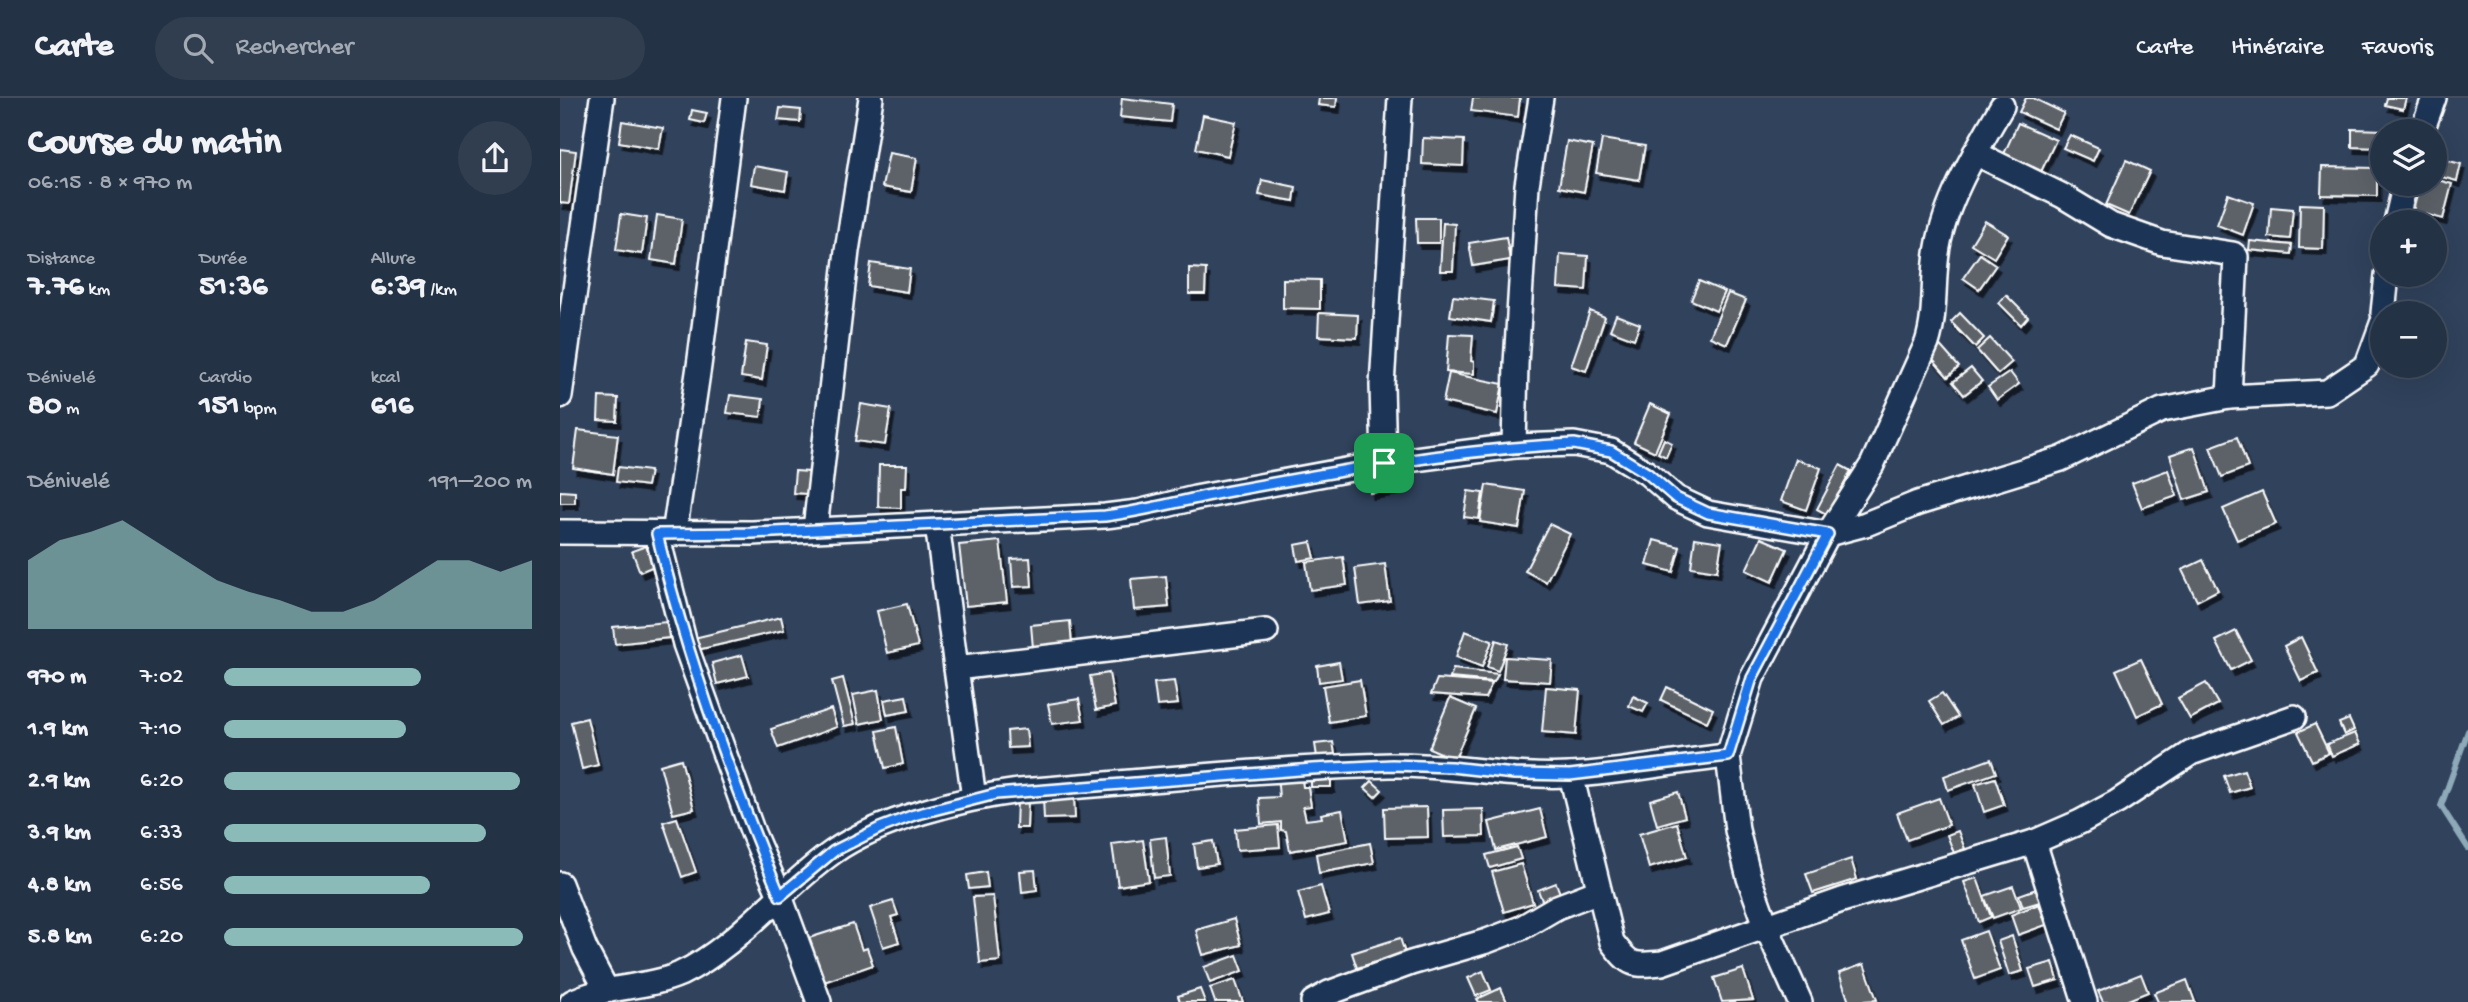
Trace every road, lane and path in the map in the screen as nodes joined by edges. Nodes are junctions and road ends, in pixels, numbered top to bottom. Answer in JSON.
{"nodes":[{"id":1,"x":601,"y":98,"type":"edge"},
{"id":2,"x":734,"y":98,"type":"edge"},
{"id":3,"x":871,"y":98,"type":"edge"},
{"id":4,"x":1400,"y":98,"type":"edge"},
{"id":5,"x":1541,"y":98,"type":"edge"},
{"id":6,"x":2434,"y":98,"type":"edge"},
{"id":7,"x":2002,"y":106,"type":"dead end"},
{"id":8,"x":2426,"y":119,"type":"edge"},
{"id":9,"x":1975,"y":153,"type":"junction"},
{"id":10,"x":569,"y":263,"type":"edge"},
{"id":11,"x":2370,"y":357,"type":"edge"},
{"id":12,"x":560,"y":396,"type":"edge"},
{"id":13,"x":2229,"y":397,"type":"junction"},
{"id":14,"x":1514,"y":446,"type":"junction"},
{"id":15,"x":1384,"y":463,"type":"junction"},
{"id":16,"x":937,"y":524,"type":"junction"},
{"id":17,"x":815,"y":529,"type":"junction"},
{"id":18,"x":560,"y":532,"type":"edge"},
{"id":19,"x":665,"y":534,"type":"junction"},
{"id":20,"x":1828,"y":534,"type":"junction"},
{"id":21,"x":1266,"y":631,"type":"dead end"},
{"id":22,"x":956,"y":668,"type":"junction"},
{"id":23,"x":2294,"y":717,"type":"dead end"},
{"id":24,"x":1728,"y":756,"type":"junction"},
{"id":25,"x":1570,"y":775,"type":"junction"},
{"id":26,"x":974,"y":799,"type":"junction"},
{"id":27,"x":2035,"y":842,"type":"junction"},
{"id":28,"x":560,"y":884,"type":"edge"},
{"id":29,"x":1599,"y":891,"type":"junction"},
{"id":30,"x":780,"y":896,"type":"junction"},
{"id":31,"x":1767,"y":928,"type":"junction"},
{"id":32,"x":606,"y":989,"type":"junction"},
{"id":33,"x":572,"y":1002,"type":"edge"},
{"id":34,"x":820,"y":1002,"type":"edge"},
{"id":35,"x":1313,"y":1002,"type":"edge"},
{"id":36,"x":1800,"y":1002,"type":"edge"},
{"id":37,"x":2085,"y":1002,"type":"edge"}],
"edges":[{"from":1,"to":10,"type":"street"},
{"from":2,"to":19,"type":"street"},
{"from":3,"to":17,"type":"street"},
{"from":4,"to":15,"type":"street"},
{"from":5,"to":14,"type":"street"},
{"from":6,"to":8,"type":"street"},
{"from":7,"to":9,"type":"street"},
{"from":9,"to":13,"type":"street"},
{"from":9,"to":20,"type":"street"},
{"from":10,"to":12,"type":"street"},
{"from":11,"to":13,"type":"street"},
{"from":13,"to":20,"type":"street"},
{"from":14,"to":15,"type":"street"},
{"from":14,"to":20,"type":"street"},
{"from":15,"to":16,"type":"street"},
{"from":16,"to":17,"type":"street"},
{"from":16,"to":22,"type":"street"},
{"from":17,"to":19,"type":"street"},
{"from":18,"to":19,"type":"street"},
{"from":19,"to":30,"type":"street"},
{"from":20,"to":24,"type":"street"},
{"from":21,"to":22,"type":"street"},
{"from":22,"to":26,"type":"street"},
{"from":23,"to":27,"type":"street"},
{"from":24,"to":25,"type":"street"},
{"from":24,"to":31,"type":"street"},
{"from":25,"to":26,"type":"street"},
{"from":25,"to":29,"type":"street"},
{"from":26,"to":30,"type":"street"},
{"from":27,"to":31,"type":"street"},
{"from":27,"to":37,"type":"street"},
{"from":28,"to":32,"type":"street"},
{"from":29,"to":31,"type":"street"},
{"from":29,"to":35,"type":"street"},
{"from":30,"to":32,"type":"street"},
{"from":30,"to":34,"type":"street"},
{"from":31,"to":36,"type":"street"},
{"from":32,"to":33,"type":"street"}]}
